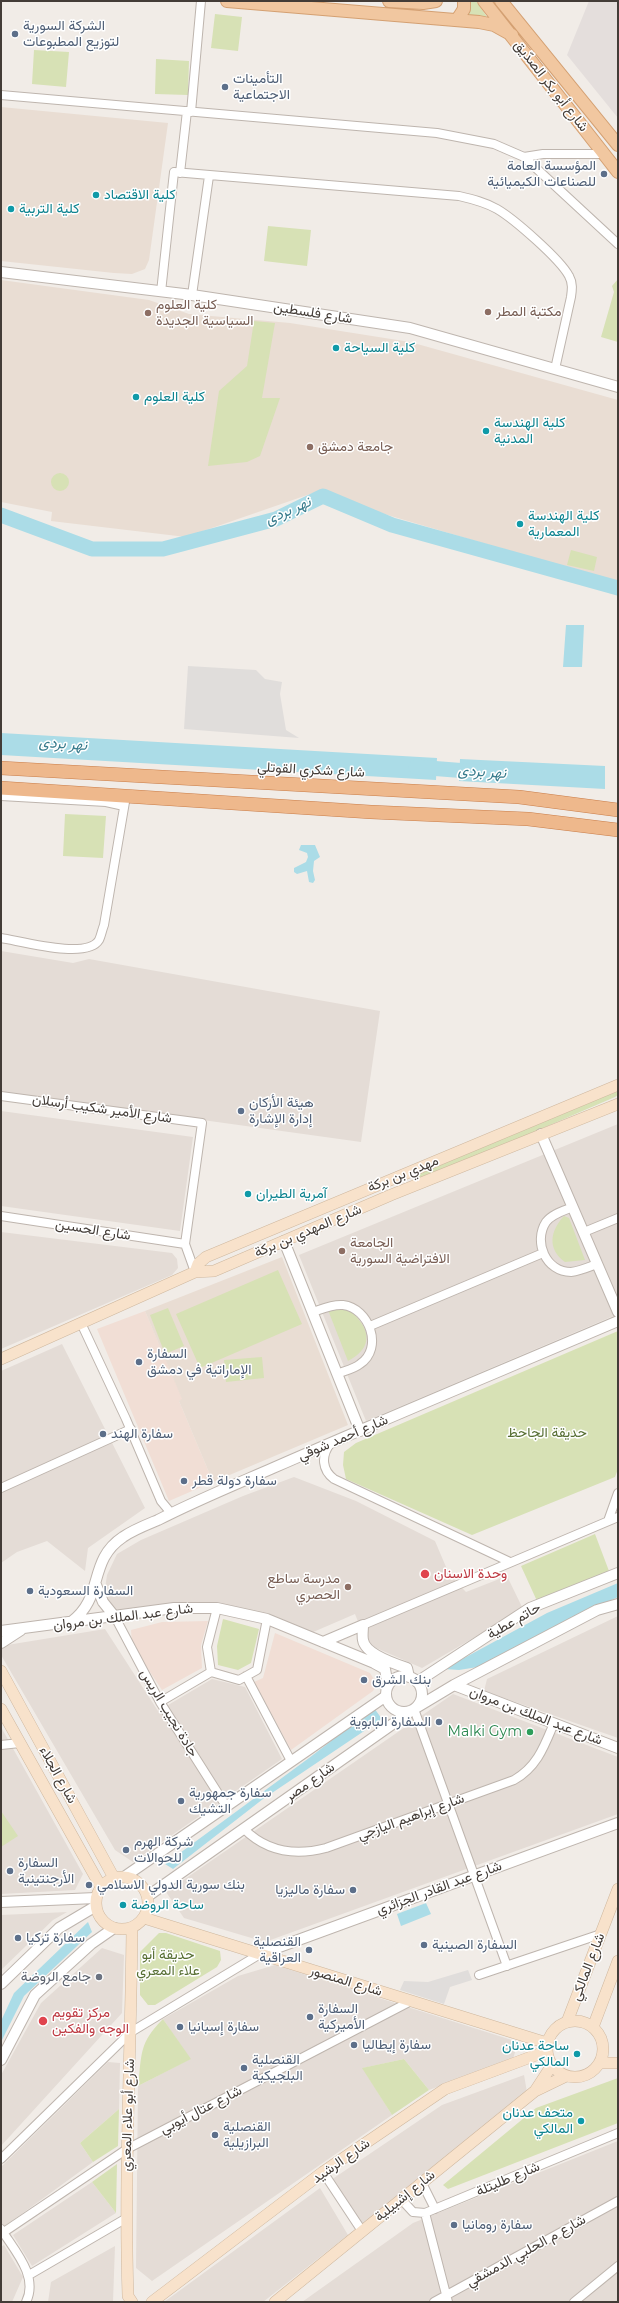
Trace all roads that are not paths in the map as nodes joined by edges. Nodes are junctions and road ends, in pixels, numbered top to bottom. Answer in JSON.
{"nodes":[{"id":1,"x":201,"y":1,"type":"edge"},
{"id":2,"x":227,"y":1,"type":"edge"},
{"id":3,"x":389,"y":1,"type":"edge"},
{"id":4,"x":436,"y":1,"type":"edge"},
{"id":5,"x":464,"y":1,"type":"edge"},
{"id":6,"x":484,"y":1,"type":"edge"},
{"id":7,"x":492,"y":1,"type":"edge"},
{"id":8,"x":501,"y":1,"type":"edge"},
{"id":9,"x":510,"y":13,"type":"junction"},
{"id":10,"x":457,"y":20,"type":"junction"},
{"id":11,"x":512,"y":35,"type":"junction"},
{"id":12,"x":1,"y":95,"type":"edge"},
{"id":13,"x":189,"y":111,"type":"junction"},
{"id":14,"x":618,"y":145,"type":"edge"},
{"id":15,"x":605,"y":154,"type":"junction"},
{"id":16,"x":524,"y":157,"type":"junction"},
{"id":17,"x":177,"y":172,"type":"junction"},
{"id":18,"x":618,"y":172,"type":"edge"},
{"id":19,"x":209,"y":176,"type":"junction"},
{"id":20,"x":618,"y":244,"type":"edge"},
{"id":21,"x":1,"y":272,"type":"edge"},
{"id":22,"x":161,"y":292,"type":"junction"},
{"id":23,"x":192,"y":295,"type":"junction"},
{"id":24,"x":555,"y":369,"type":"junction"},
{"id":25,"x":618,"y":387,"type":"edge"},
{"id":26,"x":1,"y":768,"type":"edge"},
{"id":27,"x":1,"y":788,"type":"edge"},
{"id":28,"x":1,"y":796,"type":"edge"},
{"id":29,"x":125,"y":801,"type":"junction"},
{"id":30,"x":618,"y":810,"type":"edge"},
{"id":31,"x":618,"y":830,"type":"edge"},
{"id":32,"x":1,"y":938,"type":"edge"},
{"id":33,"x":618,"y":1085,"type":"edge"},
{"id":34,"x":1,"y":1096,"type":"edge"},
{"id":35,"x":618,"y":1104,"type":"edge"},
{"id":36,"x":541,"y":1134,"type":"junction"},
{"id":37,"x":387,"y":1180,"type":"junction"},
{"id":38,"x":370,"y":1187,"type":"junction"},
{"id":39,"x":391,"y":1195,"type":"junction"},
{"id":40,"x":375,"y":1202,"type":"junction"},
{"id":41,"x":572,"y":1207,"type":"junction"},
{"id":42,"x":1,"y":1216,"type":"edge"},
{"id":43,"x":618,"y":1218,"type":"edge"},
{"id":44,"x":584,"y":1232,"type":"junction"},
{"id":45,"x":284,"y":1241,"type":"junction"},
{"id":46,"x":185,"y":1244,"type":"junction"},
{"id":47,"x":542,"y":1253,"type":"junction"},
{"id":48,"x":598,"y":1264,"type":"junction"},
{"id":49,"x":195,"y":1272,"type":"junction"},
{"id":50,"x":313,"y":1312,"type":"junction"},
{"id":51,"x":618,"y":1312,"type":"edge"},
{"id":52,"x":618,"y":1321,"type":"edge"},
{"id":53,"x":81,"y":1323,"type":"junction"},
{"id":54,"x":370,"y":1326,"type":"junction"},
{"id":55,"x":1,"y":1359,"type":"edge"},
{"id":56,"x":338,"y":1374,"type":"junction"},
{"id":57,"x":131,"y":1429,"type":"junction"},
{"id":58,"x":360,"y":1431,"type":"junction"},
{"id":59,"x":330,"y":1444,"type":"junction"},
{"id":60,"x":1,"y":1488,"type":"edge"},
{"id":61,"x":618,"y":1493,"type":"edge"},
{"id":62,"x":171,"y":1513,"type":"junction"},
{"id":63,"x":618,"y":1517,"type":"edge"},
{"id":64,"x":608,"y":1521,"type":"junction"},
{"id":65,"x":510,"y":1562,"type":"junction"},
{"id":66,"x":618,"y":1573,"type":"edge"},
{"id":67,"x":96,"y":1585,"type":"junction"},
{"id":68,"x":618,"y":1604,"type":"edge"},
{"id":69,"x":217,"y":1608,"type":"junction"},
{"id":70,"x":115,"y":1617,"type":"junction"},
{"id":71,"x":267,"y":1619,"type":"junction"},
{"id":72,"x":71,"y":1622,"type":"junction"},
{"id":73,"x":363,"y":1625,"type":"junction"},
{"id":74,"x":22,"y":1629,"type":"junction"},
{"id":75,"x":1,"y":1631,"type":"edge"},
{"id":76,"x":323,"y":1642,"type":"junction"},
{"id":77,"x":1,"y":1643,"type":"edge"},
{"id":78,"x":1,"y":1671,"type":"edge"},
{"id":79,"x":211,"y":1672,"type":"junction"},
{"id":80,"x":246,"y":1676,"type":"junction"},
{"id":81,"x":413,"y":1679,"type":"junction"},
{"id":82,"x":454,"y":1685,"type":"junction"},
{"id":83,"x":387,"y":1691,"type":"junction"},
{"id":84,"x":160,"y":1702,"type":"junction"},
{"id":85,"x":414,"y":1708,"type":"junction"},
{"id":86,"x":1,"y":1709,"type":"edge"},
{"id":87,"x":554,"y":1723,"type":"junction"},
{"id":88,"x":20,"y":1743,"type":"junction"},
{"id":89,"x":1,"y":1745,"type":"edge"},
{"id":90,"x":618,"y":1748,"type":"edge"},
{"id":91,"x":291,"y":1761,"type":"junction"},
{"id":92,"x":449,"y":1804,"type":"junction"},
{"id":93,"x":226,"y":1806,"type":"junction"},
{"id":94,"x":618,"y":1823,"type":"edge"},
{"id":95,"x":244,"y":1829,"type":"junction"},
{"id":96,"x":475,"y":1875,"type":"junction"},
{"id":97,"x":119,"y":1878,"type":"junction"},
{"id":98,"x":618,"y":1889,"type":"edge"},
{"id":99,"x":148,"y":1896,"type":"junction"},
{"id":100,"x":98,"y":1897,"type":"junction"},
{"id":101,"x":1,"y":1902,"type":"edge"},
{"id":102,"x":144,"y":1918,"type":"junction"},
{"id":103,"x":114,"y":1928,"type":"junction"},
{"id":104,"x":132,"y":1928,"type":"junction"},
{"id":105,"x":601,"y":1934,"type":"junction"},
{"id":106,"x":260,"y":1954,"type":"junction"},
{"id":107,"x":618,"y":1961,"type":"edge"},
{"id":108,"x":508,"y":1966,"type":"junction"},
{"id":109,"x":479,"y":1975,"type":"dead end"},
{"id":110,"x":1,"y":1984,"type":"edge"},
{"id":111,"x":411,"y":2001,"type":"junction"},
{"id":112,"x":567,"y":2022,"type":"junction"},
{"id":113,"x":593,"y":2027,"type":"junction"},
{"id":114,"x":131,"y":2032,"type":"junction"},
{"id":115,"x":547,"y":2047,"type":"junction"},
{"id":116,"x":1,"y":2060,"type":"edge"},
{"id":117,"x":618,"y":2063,"type":"edge"},
{"id":118,"x":600,"y":2064,"type":"junction"},
{"id":119,"x":552,"y":2065,"type":"junction"},
{"id":120,"x":566,"y":2076,"type":"junction"},
{"id":121,"x":535,"y":2091,"type":"junction"},
{"id":122,"x":618,"y":2133,"type":"edge"},
{"id":123,"x":127,"y":2149,"type":"junction"},
{"id":124,"x":1,"y":2159,"type":"edge"},
{"id":125,"x":323,"y":2172,"type":"junction"},
{"id":126,"x":422,"y":2183,"type":"junction"},
{"id":127,"x":401,"y":2199,"type":"junction"},
{"id":128,"x":618,"y":2201,"type":"edge"},
{"id":129,"x":435,"y":2209,"type":"junction"},
{"id":130,"x":425,"y":2213,"type":"junction"},
{"id":131,"x":125,"y":2219,"type":"junction"},
{"id":132,"x":362,"y":2231,"type":"junction"},
{"id":133,"x":2,"y":2232,"type":"edge"},
{"id":134,"x":618,"y":2266,"type":"edge"},
{"id":135,"x":29,"y":2275,"type":"junction"},
{"id":136,"x":447,"y":2299,"type":"edge"},
{"id":137,"x":281,"y":2300,"type":"edge"},
{"id":138,"x":26,"y":2302,"type":"edge"},
{"id":139,"x":132,"y":2302,"type":"edge"},
{"id":140,"x":152,"y":2302,"type":"edge"},
{"id":141,"x":434,"y":2302,"type":"edge"},
{"id":142,"x":574,"y":2302,"type":"edge"}],
"edges":[{"from":1,"to":13,"type":"street"},
{"from":2,"to":10,"type":"main road"},
{"from":3,"to":4,"type":"main road"},
{"from":5,"to":10,"type":"main road"},
{"from":6,"to":11,"type":"main road","name":"شارع أبو بكر الصدّيق"},
{"from":7,"to":9,"type":"main road"},
{"from":8,"to":9,"type":"main road","name":"شارع أبو بكر الصدّيق"},
{"from":9,"to":14,"type":"main road","name":"شارع أبو بكر الصدّيق"},
{"from":10,"to":11,"type":"main road"},
{"from":11,"to":15,"type":"main road","name":"شارع أبو بكر الصدّيق"},
{"from":12,"to":13,"type":"street"},
{"from":13,"to":16,"type":"street"},
{"from":13,"to":17,"type":"street"},
{"from":15,"to":16,"type":"street"},
{"from":15,"to":18,"type":"main road","name":"شارع أبو بكر الصدّيق"},
{"from":16,"to":20,"type":"street"},
{"from":17,"to":19,"type":"street"},
{"from":17,"to":22,"type":"street"},
{"from":19,"to":23,"type":"street"},
{"from":19,"to":24,"type":"street"},
{"from":21,"to":22,"type":"street","name":"شارع فلسطين"},
{"from":22,"to":23,"type":"street","name":"شارع فلسطين"},
{"from":23,"to":24,"type":"street","name":"شارع فلسطين"},
{"from":24,"to":25,"type":"street","name":"شارع فلسطين"},
{"from":26,"to":30,"type":"highway","name":"شارع شكري القوتلي"},
{"from":27,"to":29,"type":"highway"},
{"from":28,"to":29,"type":"street"},
{"from":29,"to":31,"type":"highway"},
{"from":29,"to":32,"type":"street"},
{"from":33,"to":37,"type":"main road","name":"مهدي بن بركة"},
{"from":34,"to":46,"type":"street","name":"شارع الأمير شكيب أرسلان"},
{"from":35,"to":36,"type":"main road","name":"شارع المهدي بن بركة"},
{"from":36,"to":39,"type":"main road","name":"شارع المهدي بن بركة"},
{"from":36,"to":41,"type":"street"},
{"from":37,"to":38,"type":"main road","name":"مهدي بن بركة"},
{"from":37,"to":39,"type":"main road"},
{"from":38,"to":40,"type":"main road"},
{"from":38,"to":49,"type":"main road","name":"مهدي بن بركة"},
{"from":39,"to":40,"type":"main road","name":"شارع المهدي بن بركة"},
{"from":40,"to":45,"type":"main road","name":"شارع المهدي بن بركة"},
{"from":41,"to":44,"type":"street"},
{"from":41,"to":47,"type":"street"},
{"from":42,"to":46,"type":"street","name":"شارع الحسين"},
{"from":43,"to":44,"type":"street"},
{"from":44,"to":48,"type":"street"},
{"from":45,"to":49,"type":"main road","name":"شارع المهدي بن بركة"},
{"from":45,"to":50,"type":"street"},
{"from":46,"to":49,"type":"street"},
{"from":47,"to":48,"type":"street"},
{"from":47,"to":54,"type":"street"},
{"from":48,"to":51,"type":"street"},
{"from":49,"to":53,"type":"main road","name":"شارع المهدي بن بركة"},
{"from":50,"to":54,"type":"street"},
{"from":50,"to":56,"type":"street"},
{"from":52,"to":58,"type":"street","name":"شارع أحمد شوقي"},
{"from":53,"to":55,"type":"main road","name":"شارع المهدي بن بركة"},
{"from":53,"to":57,"type":"street"},
{"from":54,"to":56,"type":"street"},
{"from":56,"to":58,"type":"street"},
{"from":57,"to":60,"type":"street"},
{"from":57,"to":62,"type":"street"},
{"from":58,"to":59,"type":"street","name":"شارع أحمد شوقي"},
{"from":59,"to":62,"type":"street","name":"شارع أحمد شوقي"},
{"from":59,"to":65,"type":"street"},
{"from":61,"to":64,"type":"street"},
{"from":62,"to":67,"type":"street","name":"شارع أحمد شوقي"},
{"from":63,"to":64,"type":"street"},
{"from":64,"to":65,"type":"street"},
{"from":65,"to":73,"type":"street"},
{"from":66,"to":81,"type":"street","name":"حاتم عطية"},
{"from":67,"to":70,"type":"street"},
{"from":67,"to":72,"type":"street","name":"شارع أحمد شوقي"},
{"from":68,"to":82,"type":"street","name":"حاتم عطية"},
{"from":69,"to":70,"type":"street","name":"شارع عبد الملك بن مروان"},
{"from":69,"to":71,"type":"street","name":"شارع عبد الملك بن مروان"},
{"from":69,"to":79,"type":"street"},
{"from":70,"to":72,"type":"street","name":"شارع عبد الملك بن مروان"},
{"from":70,"to":84,"type":"street","name":"جادة نجيب الريس"},
{"from":71,"to":76,"type":"street","name":"شارع عبد الملك بن مروان"},
{"from":71,"to":80,"type":"street"},
{"from":72,"to":74,"type":"street","name":"شارع عبد الملك بن مروان"},
{"from":73,"to":76,"type":"street"},
{"from":73,"to":81,"type":"street"},
{"from":74,"to":75,"type":"street","name":"شارع عبد الملك بن مروان"},
{"from":74,"to":77,"type":"street"},
{"from":76,"to":83,"type":"street","name":"شارع عبد الملك بن مروان"},
{"from":78,"to":97,"type":"main road","name":"شارع الجلاء"},
{"from":79,"to":80,"type":"street"},
{"from":79,"to":84,"type":"street"},
{"from":80,"to":91,"type":"street"},
{"from":81,"to":83,"type":"street"},
{"from":81,"to":85,"type":"street"},
{"from":82,"to":85,"type":"street","name":"شارع مصر"},
{"from":82,"to":87,"type":"street","name":"شارع عبد الملك بن مروان"},
{"from":83,"to":85,"type":"street"},
{"from":83,"to":91,"type":"street","name":"شارع مصر"},
{"from":84,"to":93,"type":"street","name":"جادة نجيب الريس"},
{"from":85,"to":92,"type":"street"},
{"from":85,"to":95,"type":"street","name":"شارع مصر"},
{"from":86,"to":88,"type":"main road","name":"شارع الجلاء"},
{"from":87,"to":90,"type":"street","name":"شارع عبد الملك بن مروان"},
{"from":87,"to":92,"type":"street","name":"شارع إبراهيم اليازجي"},
{"from":88,"to":89,"type":"street"},
{"from":88,"to":100,"type":"main road","name":"شارع الجلاء"},
{"from":91,"to":93,"type":"street","name":"شارع مصر"},
{"from":92,"to":95,"type":"street","name":"شارع إبراهيم اليازجي"},
{"from":92,"to":96,"type":"street"},
{"from":93,"to":97,"type":"street","name":"شارع مصر"},
{"from":94,"to":96,"type":"street","name":"شارع عبد القادر الجزائري"},
{"from":95,"to":99,"type":"street","name":"شارع مصر"},
{"from":96,"to":106,"type":"street","name":"شارع عبد القادر الجزائري"},
{"from":96,"to":108,"type":"street"},
{"from":97,"to":99,"type":"main road"},
{"from":97,"to":100,"type":"main road"},
{"from":98,"to":105,"type":"main road","name":"شارع المالكي"},
{"from":99,"to":102,"type":"main road"},
{"from":100,"to":101,"type":"street"},
{"from":100,"to":103,"type":"main road"},
{"from":100,"to":110,"type":"street"},
{"from":102,"to":104,"type":"main road"},
{"from":102,"to":106,"type":"main road","name":"شارع المنصور"},
{"from":103,"to":104,"type":"main road"},
{"from":103,"to":116,"type":"street"},
{"from":104,"to":114,"type":"main road","name":"شارع أبو علاء المعري"},
{"from":105,"to":108,"type":"street"},
{"from":105,"to":112,"type":"main road","name":"شارع المالكي"},
{"from":106,"to":111,"type":"main road","name":"شارع المنصور"},
{"from":106,"to":114,"type":"street"},
{"from":107,"to":113,"type":"main road","name":"شارع المالكي"},
{"from":108,"to":109,"type":"street"},
{"from":111,"to":115,"type":"main road","name":"شارع المنصور"},
{"from":111,"to":123,"type":"street","name":"شارع عتال أيوبي"},
{"from":112,"to":113,"type":"main road"},
{"from":112,"to":115,"type":"main road"},
{"from":113,"to":118,"type":"main road"},
{"from":114,"to":123,"type":"main road","name":"شارع أبو علاء المعري"},
{"from":114,"to":124,"type":"street"},
{"from":115,"to":119,"type":"main road"},
{"from":115,"to":125,"type":"main road","name":"شارع الرشيد"},
{"from":117,"to":118,"type":"main road"},
{"from":118,"to":120,"type":"main road"},
{"from":119,"to":120,"type":"main road"},
{"from":119,"to":121,"type":"main road"},
{"from":120,"to":121,"type":"main road"},
{"from":121,"to":126,"type":"main road","name":"شارع إشبيلية"},
{"from":122,"to":129,"type":"street","name":"شارع طليتلة"},
{"from":123,"to":131,"type":"main road","name":"شارع أبو علاء المعري"},
{"from":123,"to":133,"type":"street","name":"شارع عتال أيوبي"},
{"from":125,"to":132,"type":"street"},
{"from":125,"to":140,"type":"main road","name":"شارع الرشيد"},
{"from":126,"to":127,"type":"main road","name":"شارع إشبيلية"},
{"from":126,"to":129,"type":"street"},
{"from":127,"to":130,"type":"street"},
{"from":127,"to":132,"type":"main road","name":"شارع إشبيلية"},
{"from":128,"to":136,"type":"street","name":"شارع م الحلبي الدمشقي"},
{"from":129,"to":130,"type":"street","name":"شارع طليتلة"},
{"from":130,"to":136,"type":"street"},
{"from":131,"to":135,"type":"street"},
{"from":131,"to":139,"type":"main road","name":"شارع أبو علاء المعري"},
{"from":132,"to":137,"type":"main road","name":"شارع إشبيلية"},
{"from":133,"to":135,"type":"street"},
{"from":134,"to":142,"type":"street"},
{"from":135,"to":138,"type":"street"},
{"from":136,"to":141,"type":"street","name":"شارع م الحلبي الدمشقي"}]}
